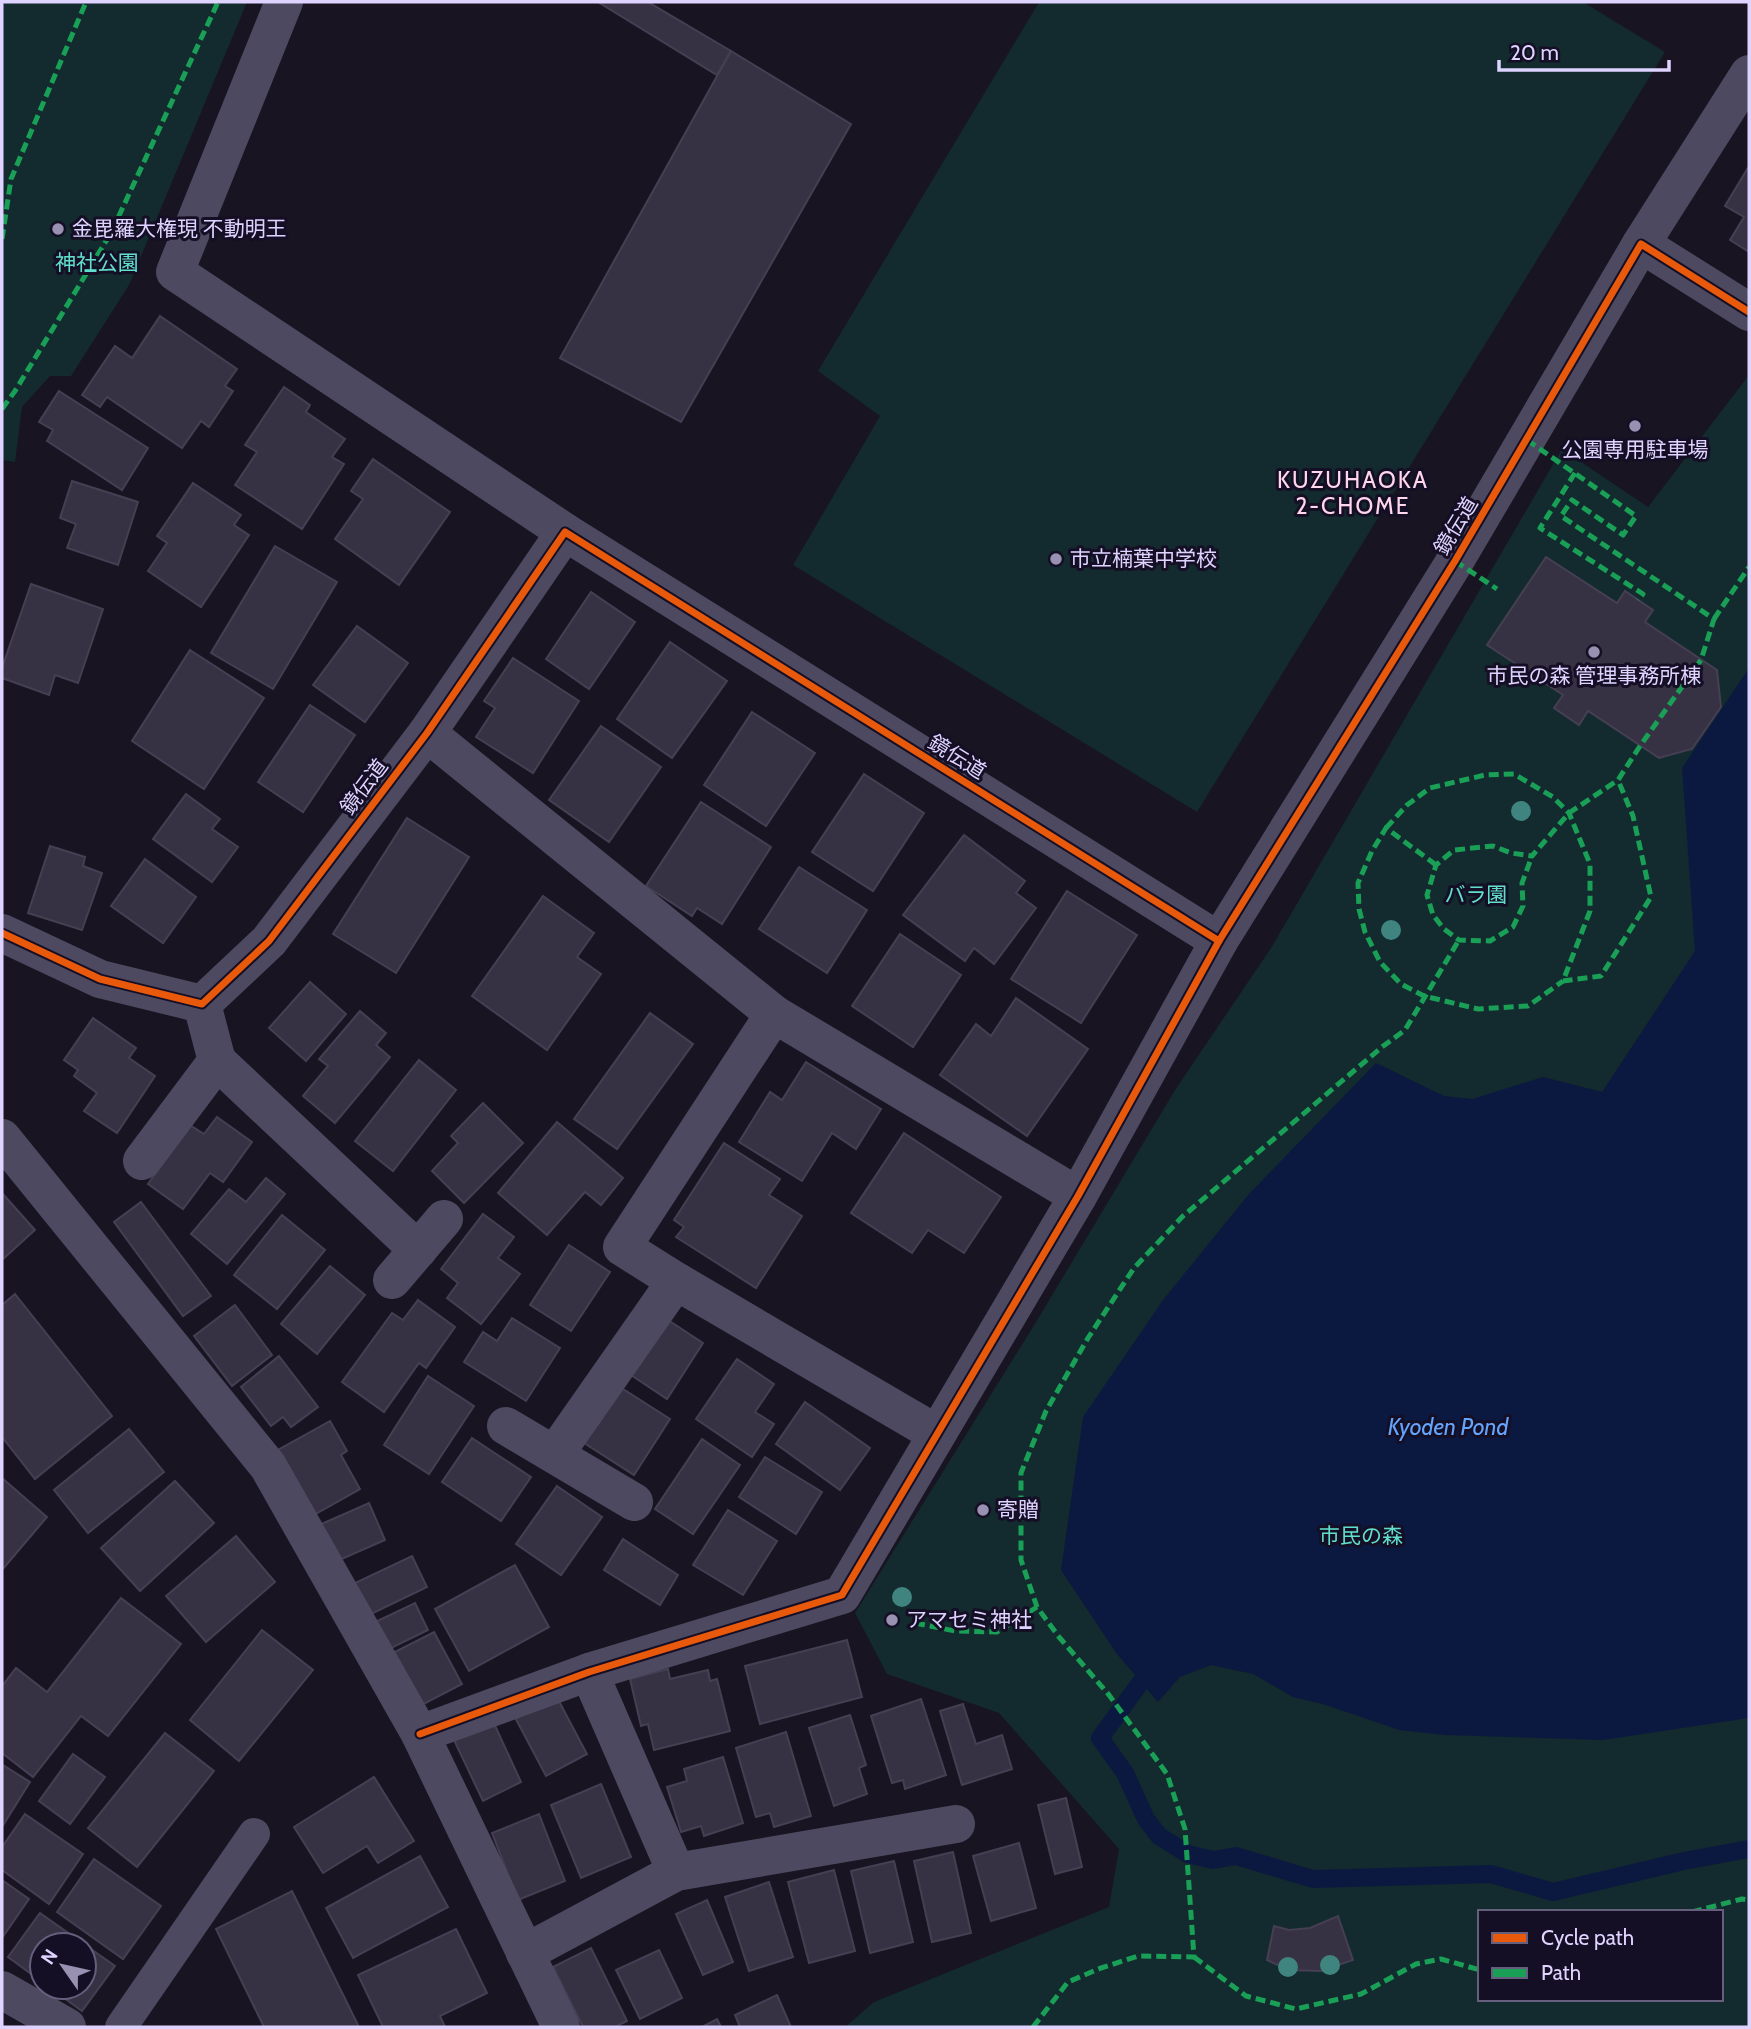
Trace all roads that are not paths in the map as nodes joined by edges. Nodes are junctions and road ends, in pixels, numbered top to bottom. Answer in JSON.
{"nodes":[{"id":1,"x":284,"y":2,"type":"edge"},
{"id":2,"x":1749,"y":74,"type":"edge"},
{"id":3,"x":1641,"y":244,"type":"junction"},
{"id":4,"x":1749,"y":312,"type":"edge"},
{"id":5,"x":565,"y":532,"type":"junction"},
{"id":6,"x":427,"y":733,"type":"junction"},
{"id":7,"x":2,"y":933,"type":"edge"},
{"id":8,"x":1219,"y":941,"type":"junction"},
{"id":9,"x":202,"y":1004,"type":"junction"},
{"id":10,"x":774,"y":1014,"type":"junction"},
{"id":11,"x":217,"y":1061,"type":"junction"},
{"id":12,"x":2,"y":1138,"type":"edge"},
{"id":13,"x":142,"y":1161,"type":"dead end"},
{"id":14,"x":1078,"y":1196,"type":"junction"},
{"id":15,"x":444,"y":1219,"type":"dead end"},
{"id":16,"x":418,"y":1250,"type":"junction"},
{"id":17,"x":392,"y":1280,"type":"dead end"},
{"id":18,"x":676,"y":1281,"type":"junction"},
{"id":19,"x":506,"y":1426,"type":"dead end"},
{"id":20,"x":937,"y":1434,"type":"junction"},
{"id":21,"x":555,"y":1454,"type":"junction"},
{"id":22,"x":634,"y":1502,"type":"dead end"},
{"id":23,"x":589,"y":1672,"type":"junction"},
{"id":24,"x":420,"y":1734,"type":"junction"},
{"id":25,"x":956,"y":1824,"type":"dead end"},
{"id":26,"x":254,"y":1834,"type":"dead end"},
{"id":27,"x":676,"y":1872,"type":"junction"},
{"id":28,"x":525,"y":1953,"type":"junction"},
{"id":29,"x":2,"y":1990,"type":"edge"},
{"id":30,"x":67,"y":2027,"type":"edge"},
{"id":31,"x":121,"y":2027,"type":"edge"},
{"id":32,"x":561,"y":2027,"type":"edge"}],
"edges":[{"from":1,"to":5,"type":"street"},
{"from":2,"to":3,"type":"street","name":"鏡伝道"},
{"from":3,"to":4,"type":"street"},
{"from":3,"to":8,"type":"street","name":"鏡伝道"},
{"from":5,"to":6,"type":"street","name":"鏡伝道"},
{"from":5,"to":8,"type":"street","name":"鏡伝道"},
{"from":6,"to":9,"type":"street","name":"鏡伝道"},
{"from":6,"to":10,"type":"street"},
{"from":7,"to":9,"type":"street"},
{"from":8,"to":14,"type":"street"},
{"from":9,"to":11,"type":"street"},
{"from":10,"to":14,"type":"street"},
{"from":10,"to":18,"type":"street"},
{"from":11,"to":13,"type":"street"},
{"from":11,"to":16,"type":"street"},
{"from":12,"to":24,"type":"street"},
{"from":14,"to":20,"type":"street"},
{"from":15,"to":16,"type":"street"},
{"from":16,"to":17,"type":"street"},
{"from":18,"to":20,"type":"street"},
{"from":18,"to":21,"type":"street"},
{"from":19,"to":21,"type":"street"},
{"from":20,"to":23,"type":"street"},
{"from":21,"to":22,"type":"street"},
{"from":23,"to":24,"type":"street"},
{"from":23,"to":27,"type":"street"},
{"from":24,"to":28,"type":"street"},
{"from":25,"to":27,"type":"street"},
{"from":26,"to":31,"type":"lane"},
{"from":27,"to":28,"type":"street"},
{"from":28,"to":32,"type":"street"},
{"from":29,"to":30,"type":"street"}]}
